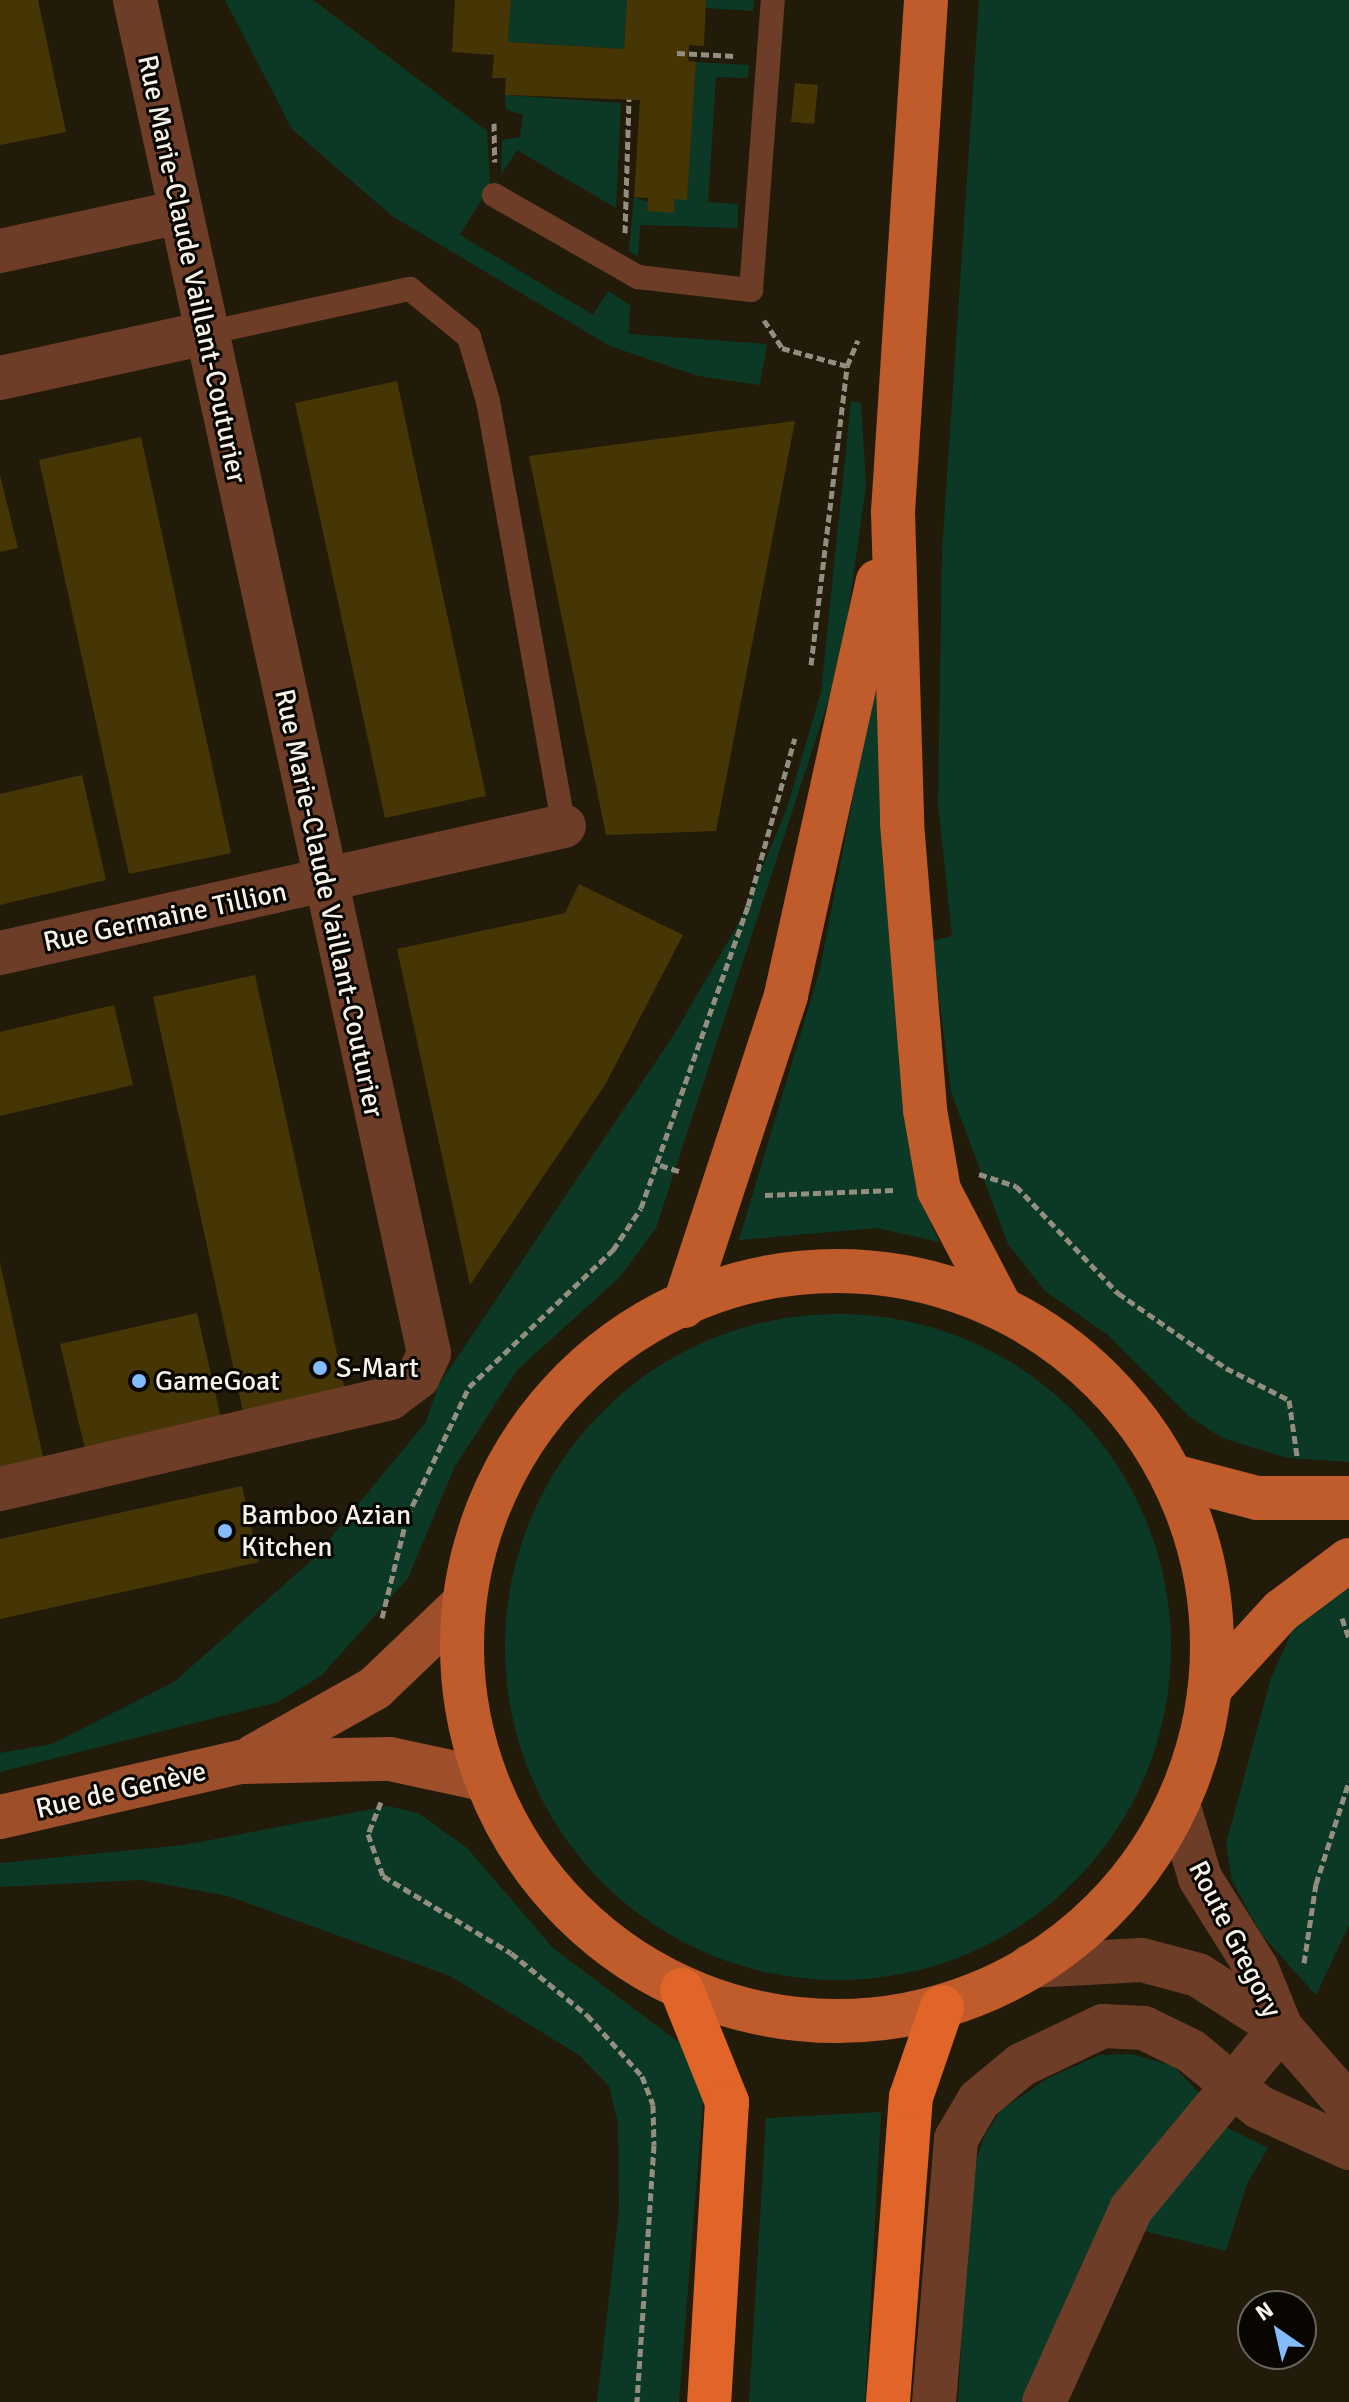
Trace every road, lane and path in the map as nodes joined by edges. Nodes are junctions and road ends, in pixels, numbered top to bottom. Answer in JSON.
{"nodes":[{"id":1,"x":135,"y":0,"type":"edge"},
{"id":2,"x":773,"y":0,"type":"edge"},
{"id":3,"x":926,"y":0,"type":"edge"},
{"id":4,"x":677,"y":53,"type":"dead end"},
{"id":5,"x":768,"y":58,"type":"junction"},
{"id":6,"x":629,"y":99,"type":"dead end"},
{"id":7,"x":494,"y":195,"type":"dead end"},
{"id":8,"x":180,"y":212,"type":"junction"},
{"id":9,"x":0,"y":251,"type":"edge"},
{"id":10,"x":624,"y":270,"type":"junction"},
{"id":11,"x":751,"y":290,"type":"junction"},
{"id":12,"x":865,"y":325,"type":"dead end"},
{"id":13,"x":206,"y":333,"type":"junction"},
{"id":14,"x":847,"y":366,"type":"junction"},
{"id":15,"x":0,"y":378,"type":"edge"},
{"id":16,"x":893,"y":512,"type":"junction"},
{"id":17,"x":809,"y":675,"type":"dead end"},
{"id":18,"x":798,"y":728,"type":"dead end"},
{"id":19,"x":564,"y":826,"type":"joint"},
{"id":20,"x":324,"y":881,"type":"junction"},
{"id":21,"x":0,"y":953,"type":"edge"},
{"id":22,"x":660,"y":1165,"type":"junction"},
{"id":23,"x":937,"y":1183,"type":"junction"},
{"id":24,"x":724,"y":1184,"type":"junction"},
{"id":25,"x":684,"y":1306,"type":"junction"},
{"id":26,"x":1001,"y":1308,"type":"junction"},
{"id":27,"x":1173,"y":1476,"type":"junction"},
{"id":28,"x":0,"y":1489,"type":"edge"},
{"id":29,"x":1349,"y":1498,"type":"edge"},
{"id":30,"x":1296,"y":1501,"type":"junction"},
{"id":31,"x":1349,"y":1560,"type":"edge"},
{"id":32,"x":464,"y":1603,"type":"junction"},
{"id":33,"x":377,"y":1630,"type":"dead end"},
{"id":34,"x":1214,"y":1684,"type":"junction"},
{"id":35,"x":241,"y":1762,"type":"junction"},
{"id":36,"x":483,"y":1779,"type":"junction"},
{"id":37,"x":1349,"y":1781,"type":"edge"},
{"id":38,"x":383,"y":1799,"type":"dead end"},
{"id":39,"x":1178,"y":1804,"type":"junction"},
{"id":40,"x":0,"y":1817,"type":"edge"},
{"id":41,"x":1030,"y":1966,"type":"junction"},
{"id":42,"x":682,"y":1990,"type":"junction"},
{"id":43,"x":942,"y":2007,"type":"junction"},
{"id":44,"x":1281,"y":2028,"type":"junction"},
{"id":45,"x":1332,"y":2075,"type":"edge"},
{"id":46,"x":1231,"y":2087,"type":"junction"},
{"id":47,"x":1349,"y":2106,"type":"edge"},
{"id":48,"x":1349,"y":2148,"type":"edge"},
{"id":49,"x":637,"y":2402,"type":"edge"},
{"id":50,"x":709,"y":2402,"type":"edge"},
{"id":51,"x":888,"y":2402,"type":"edge"},
{"id":52,"x":934,"y":2402,"type":"edge"},
{"id":53,"x":1044,"y":2402,"type":"edge"}],
"edges":[{"from":1,"to":8,"type":"street","name":"Rue Marie-Claude Vaillant-Couturier"},
{"from":2,"to":5,"type":"lane"},
{"from":3,"to":16,"type":"main road"},
{"from":4,"to":5,"type":"path"},
{"from":5,"to":11,"type":"lane"},
{"from":6,"to":10,"type":"path"},
{"from":7,"to":10,"type":"lane"},
{"from":8,"to":9,"type":"street"},
{"from":8,"to":13,"type":"street","name":"Rue Marie-Claude Vaillant-Couturier"},
{"from":10,"to":11,"type":"lane"},
{"from":11,"to":14,"type":"path"},
{"from":12,"to":14,"type":"path"},
{"from":13,"to":15,"type":"street"},
{"from":13,"to":19,"type":"lane"},
{"from":13,"to":20,"type":"street","name":"Rue Marie-Claude Vaillant-Couturier"},
{"from":14,"to":17,"type":"path"},
{"from":16,"to":23,"type":"main road"},
{"from":16,"to":24,"type":"main road"},
{"from":18,"to":22,"type":"path"},
{"from":19,"to":20,"type":"street","name":"Rue Germaine Tillion"},
{"from":20,"to":21,"type":"street","name":"Rue Germaine Tillion"},
{"from":20,"to":28,"type":"street","name":"Rue Marie-Claude Vaillant-Couturier"},
{"from":22,"to":24,"type":"path"},
{"from":22,"to":33,"type":"path"},
{"from":23,"to":24,"type":"path"},
{"from":23,"to":26,"type":"main road"},
{"from":23,"to":30,"type":"path"},
{"from":24,"to":25,"type":"main road"},
{"from":25,"to":26,"type":"main road"},
{"from":25,"to":32,"type":"main road"},
{"from":26,"to":27,"type":"main road"},
{"from":27,"to":30,"type":"main road"},
{"from":27,"to":34,"type":"main road"},
{"from":29,"to":30,"type":"main road"},
{"from":31,"to":34,"type":"main road"},
{"from":32,"to":35,"type":"street","name":"Rue de Genève"},
{"from":32,"to":36,"type":"main road"},
{"from":34,"to":39,"type":"main road"},
{"from":35,"to":36,"type":"street","name":"Rue de Genève"},
{"from":35,"to":40,"type":"street","name":"Rue de Genève"},
{"from":36,"to":42,"type":"main road"},
{"from":37,"to":44,"type":"path"},
{"from":38,"to":49,"type":"path"},
{"from":39,"to":41,"type":"main road"},
{"from":39,"to":44,"type":"street","name":"Route Gregory"},
{"from":41,"to":43,"type":"main road"},
{"from":41,"to":44,"type":"street","name":"Route Gregory"},
{"from":42,"to":43,"type":"main road"},
{"from":42,"to":50,"type":"highway"},
{"from":43,"to":51,"type":"highway"},
{"from":44,"to":45,"type":"street","name":"Route Gregory"},
{"from":44,"to":46,"type":"street"},
{"from":45,"to":47,"type":"street","name":"Route Gregory"},
{"from":46,"to":48,"type":"street"},
{"from":46,"to":52,"type":"street"},
{"from":46,"to":53,"type":"street"}]}
